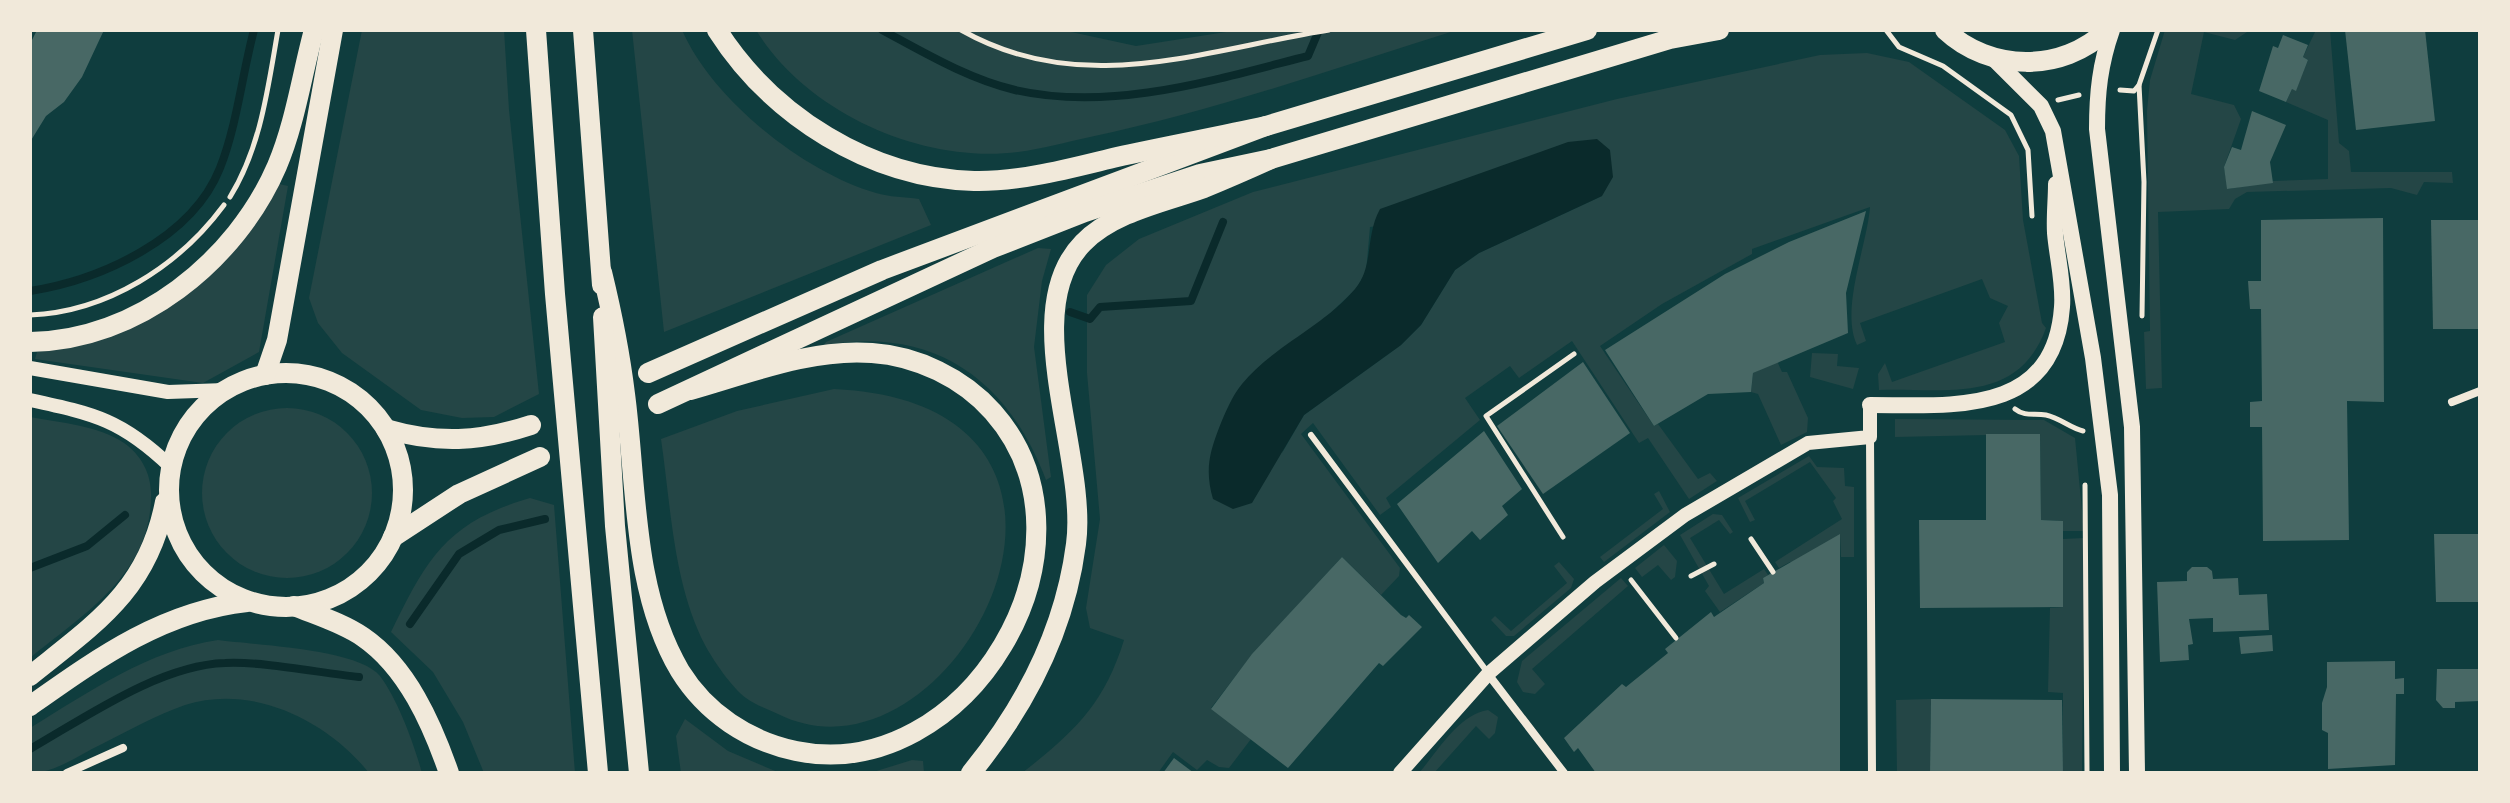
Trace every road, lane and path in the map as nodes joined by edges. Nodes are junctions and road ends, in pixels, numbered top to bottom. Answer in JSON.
{"nodes":[{"id":1,"x":278,"y":30,"type":"edge"},
{"id":2,"x":314,"y":30,"type":"edge"},
{"id":3,"x":333,"y":30,"type":"edge"},
{"id":4,"x":536,"y":30,"type":"edge"},
{"id":5,"x":583,"y":30,"type":"edge"},
{"id":6,"x":717,"y":30,"type":"edge"},
{"id":7,"x":961,"y":30,"type":"edge"},
{"id":8,"x":1329,"y":30,"type":"edge"},
{"id":9,"x":1587,"y":30,"type":"edge"},
{"id":10,"x":1719,"y":30,"type":"edge"},
{"id":11,"x":1886,"y":30,"type":"edge"},
{"id":12,"x":2110,"y":30,"type":"edge"},
{"id":13,"x":1944,"y":31,"type":"edge"},
{"id":14,"x":1993,"y":58,"type":"junction"},
{"id":15,"x":1266,"y":126,"type":"junction"},
{"id":16,"x":2057,"y":146,"type":"junction"},
{"id":17,"x":1271,"y":159,"type":"junction"},
{"id":18,"x":2033,"y":230,"type":"dead end"},
{"id":19,"x":602,"y":272,"type":"junction"},
{"id":20,"x":30,"y":315,"type":"edge"},
{"id":21,"x":30,"y":342,"type":"edge"},
{"id":22,"x":1574,"y":354,"type":"dead end"},
{"id":23,"x":30,"y":368,"type":"edge"},
{"id":24,"x":648,"y":373,"type":"dead end"},
{"id":25,"x":265,"y":375,"type":"junction"},
{"id":26,"x":225,"y":390,"type":"junction"},
{"id":27,"x":690,"y":390,"type":"junction"},
{"id":28,"x":2480,"y":391,"type":"edge"},
{"id":29,"x":2008,"y":395,"type":"junction"},
{"id":30,"x":30,"y":400,"type":"edge"},
{"id":31,"x":2452,"y":402,"type":"dead end"},
{"id":32,"x":658,"y":404,"type":"dead end"},
{"id":33,"x":1870,"y":405,"type":"joint"},
{"id":34,"x":2078,"y":417,"type":"dead end"},
{"id":35,"x":531,"y":425,"type":"dead end"},
{"id":36,"x":386,"y":429,"type":"junction"},
{"id":37,"x":2101,"y":429,"type":"junction"},
{"id":38,"x":2080,"y":431,"type":"junction"},
{"id":39,"x":1311,"y":435,"type":"dead end"},
{"id":40,"x":1870,"y":437,"type":"junction"},
{"id":41,"x":2081,"y":447,"type":"dead end"},
{"id":42,"x":540,"y":457,"type":"dead end"},
{"id":43,"x":170,"y":477,"type":"junction"},
{"id":44,"x":2084,"y":479,"type":"dead end"},
{"id":45,"x":393,"y":537,"type":"junction"},
{"id":46,"x":1563,"y":537,"type":"dead end"},
{"id":47,"x":1751,"y":539,"type":"dead end"},
{"id":48,"x":1618,"y":563,"type":"junction"},
{"id":49,"x":1714,"y":564,"type":"dead end"},
{"id":50,"x":1773,"y":572,"type":"dead end"},
{"id":51,"x":1691,"y":576,"type":"dead end"},
{"id":52,"x":251,"y":602,"type":"junction"},
{"id":53,"x":294,"y":606,"type":"junction"},
{"id":54,"x":1676,"y":638,"type":"dead end"},
{"id":55,"x":1488,"y":674,"type":"junction"},
{"id":56,"x":30,"y":676,"type":"edge"},
{"id":57,"x":30,"y":706,"type":"edge"},
{"id":58,"x":123,"y":748,"type":"dead end"},
{"id":59,"x":67,"y":773,"type":"edge"},
{"id":60,"x":449,"y":773,"type":"edge"},
{"id":61,"x":598,"y":773,"type":"edge"},
{"id":62,"x":639,"y":773,"type":"edge"},
{"id":63,"x":971,"y":773,"type":"edge"},
{"id":64,"x":1400,"y":773,"type":"edge"},
{"id":65,"x":1564,"y":773,"type":"edge"},
{"id":66,"x":1872,"y":773,"type":"edge"},
{"id":67,"x":2087,"y":773,"type":"edge"},
{"id":68,"x":2112,"y":773,"type":"edge"},
{"id":69,"x":2137,"y":773,"type":"edge"}],
"edges":[{"from":1,"to":20,"type":"path"},
{"from":2,"to":21,"type":"main road"},
{"from":3,"to":25,"type":"main road"},
{"from":4,"to":61,"type":"main road"},
{"from":5,"to":19,"type":"main road"},
{"from":6,"to":15,"type":"main road"},
{"from":7,"to":8,"type":"path"},
{"from":9,"to":15,"type":"main road"},
{"from":10,"to":17,"type":"main road"},
{"from":11,"to":18,"type":"path"},
{"from":12,"to":14,"type":"main road"},
{"from":12,"to":69,"type":"main road"},
{"from":13,"to":14,"type":"main road"},
{"from":14,"to":16,"type":"main road"},
{"from":15,"to":24,"type":"main road"},
{"from":16,"to":29,"type":"main road"},
{"from":16,"to":37,"type":"main road"},
{"from":17,"to":27,"type":"main road"},
{"from":17,"to":63,"type":"main road"},
{"from":19,"to":27,"type":"main road"},
{"from":19,"to":62,"type":"main road"},
{"from":22,"to":46,"type":"path"},
{"from":23,"to":26,"type":"street"},
{"from":25,"to":26,"type":"main road"},
{"from":25,"to":36,"type":"main road"},
{"from":26,"to":43,"type":"main road"},
{"from":27,"to":32,"type":"main road"},
{"from":28,"to":31,"type":"street"},
{"from":29,"to":33,"type":"main road"},
{"from":29,"to":38,"type":"path"},
{"from":30,"to":43,"type":"street"},
{"from":33,"to":40,"type":"street"},
{"from":34,"to":38,"type":"path"},
{"from":35,"to":36,"type":"main road"},
{"from":36,"to":45,"type":"main road"},
{"from":37,"to":38,"type":"path"},
{"from":37,"to":68,"type":"main road"},
{"from":38,"to":41,"type":"path"},
{"from":39,"to":55,"type":"lane"},
{"from":40,"to":48,"type":"street"},
{"from":40,"to":66,"type":"street"},
{"from":42,"to":45,"type":"main road"},
{"from":43,"to":52,"type":"main road"},
{"from":43,"to":56,"type":"main road"},
{"from":44,"to":67,"type":"path"},
{"from":45,"to":53,"type":"main road"},
{"from":47,"to":50,"type":"path"},
{"from":48,"to":54,"type":"path"},
{"from":48,"to":55,"type":"street"},
{"from":49,"to":51,"type":"path"},
{"from":52,"to":53,"type":"main road"},
{"from":52,"to":57,"type":"main road"},
{"from":53,"to":60,"type":"main road"},
{"from":55,"to":64,"type":"street"},
{"from":55,"to":65,"type":"street"},
{"from":58,"to":59,"type":"street"}]}
